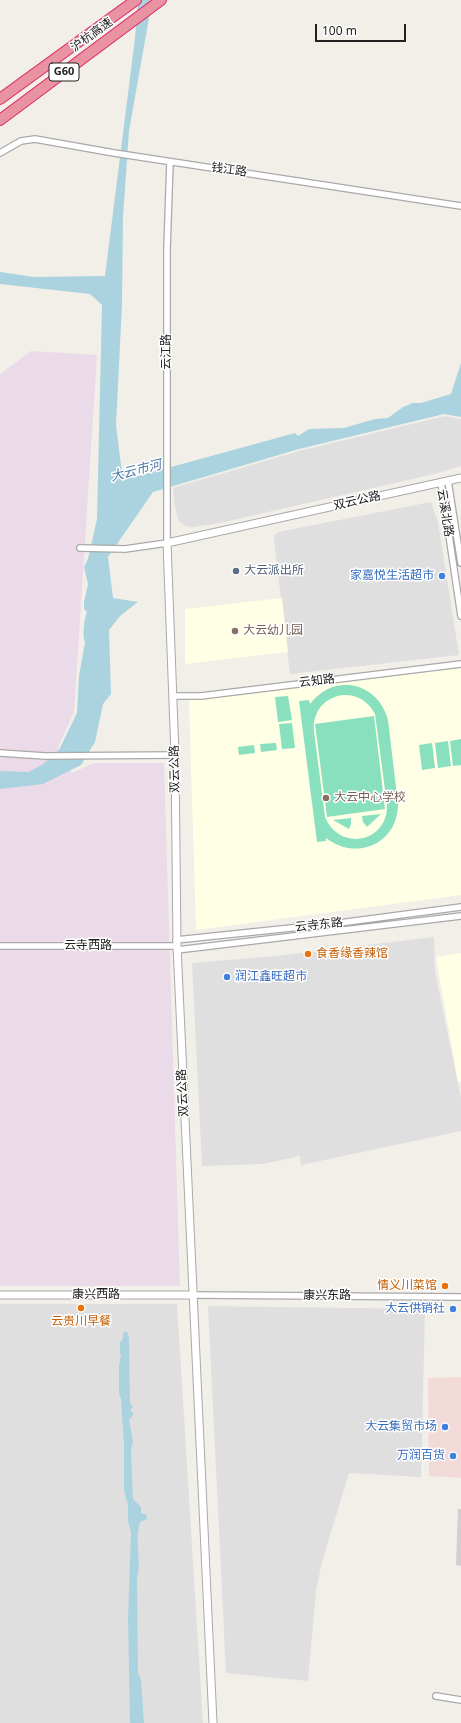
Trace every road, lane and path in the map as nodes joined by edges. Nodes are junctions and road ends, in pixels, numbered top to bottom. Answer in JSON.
{"nodes":[{"id":1,"x":136,"y":0,"type":"edge"},
{"id":2,"x":161,"y":0,"type":"edge"},
{"id":3,"x":0,"y":99,"type":"edge"},
{"id":4,"x":0,"y":120,"type":"edge"},
{"id":5,"x":0,"y":153,"type":"edge"},
{"id":6,"x":170,"y":162,"type":"junction"},
{"id":7,"x":461,"y":206,"type":"edge"},
{"id":8,"x":461,"y":478,"type":"edge"},
{"id":9,"x":444,"y":481,"type":"junction"},
{"id":10,"x":167,"y":543,"type":"junction"},
{"id":11,"x":80,"y":548,"type":"dead end"},
{"id":12,"x":461,"y":564,"type":"edge"},
{"id":13,"x":461,"y":616,"type":"edge"},
{"id":14,"x":461,"y":664,"type":"edge"},
{"id":15,"x":173,"y":696,"type":"junction"},
{"id":16,"x":0,"y":753,"type":"edge"},
{"id":17,"x":175,"y":755,"type":"junction"},
{"id":18,"x":461,"y":907,"type":"edge"},
{"id":19,"x":461,"y":916,"type":"edge"},
{"id":20,"x":177,"y":945,"type":"junction"},
{"id":21,"x":0,"y":946,"type":"edge"},
{"id":22,"x":0,"y":1295,"type":"edge"},
{"id":23,"x":192,"y":1295,"type":"junction"},
{"id":24,"x":461,"y":1297,"type":"edge"},
{"id":25,"x":436,"y":1696,"type":"dead end"},
{"id":26,"x":461,"y":1700,"type":"edge"},
{"id":27,"x":213,"y":1723,"type":"edge"}],
"edges":[{"from":1,"to":3,"type":"highway","name":"沪杭高速","number":"G60"},
{"from":2,"to":4,"type":"highway","name":"沪杭高速","number":"G60"},
{"from":5,"to":6,"type":"street","name":"钱江路"},
{"from":6,"to":7,"type":"street","name":"钱江路"},
{"from":6,"to":10,"type":"street","name":"云江路"},
{"from":8,"to":9,"type":"street","name":"双云公路"},
{"from":9,"to":10,"type":"street","name":"双云公路"},
{"from":9,"to":12,"type":"street","name":"云溪北路"},
{"from":9,"to":13,"type":"street","name":"云溪北路"},
{"from":10,"to":11,"type":"street"},
{"from":10,"to":15,"type":"street","name":"双云公路"},
{"from":14,"to":15,"type":"street","name":"云知路"},
{"from":15,"to":17,"type":"street","name":"双云公路"},
{"from":16,"to":17,"type":"street"},
{"from":17,"to":20,"type":"street","name":"双云公路"},
{"from":18,"to":20,"type":"street","name":"云寺东路"},
{"from":19,"to":20,"type":"street","name":"云寺东路"},
{"from":20,"to":21,"type":"street","name":"云寺西路"},
{"from":20,"to":23,"type":"street","name":"双云公路"},
{"from":22,"to":23,"type":"street","name":"康兴西路"},
{"from":23,"to":24,"type":"street","name":"康兴东路"},
{"from":23,"to":27,"type":"street","name":"双云公路"},
{"from":25,"to":26,"type":"street"}]}
